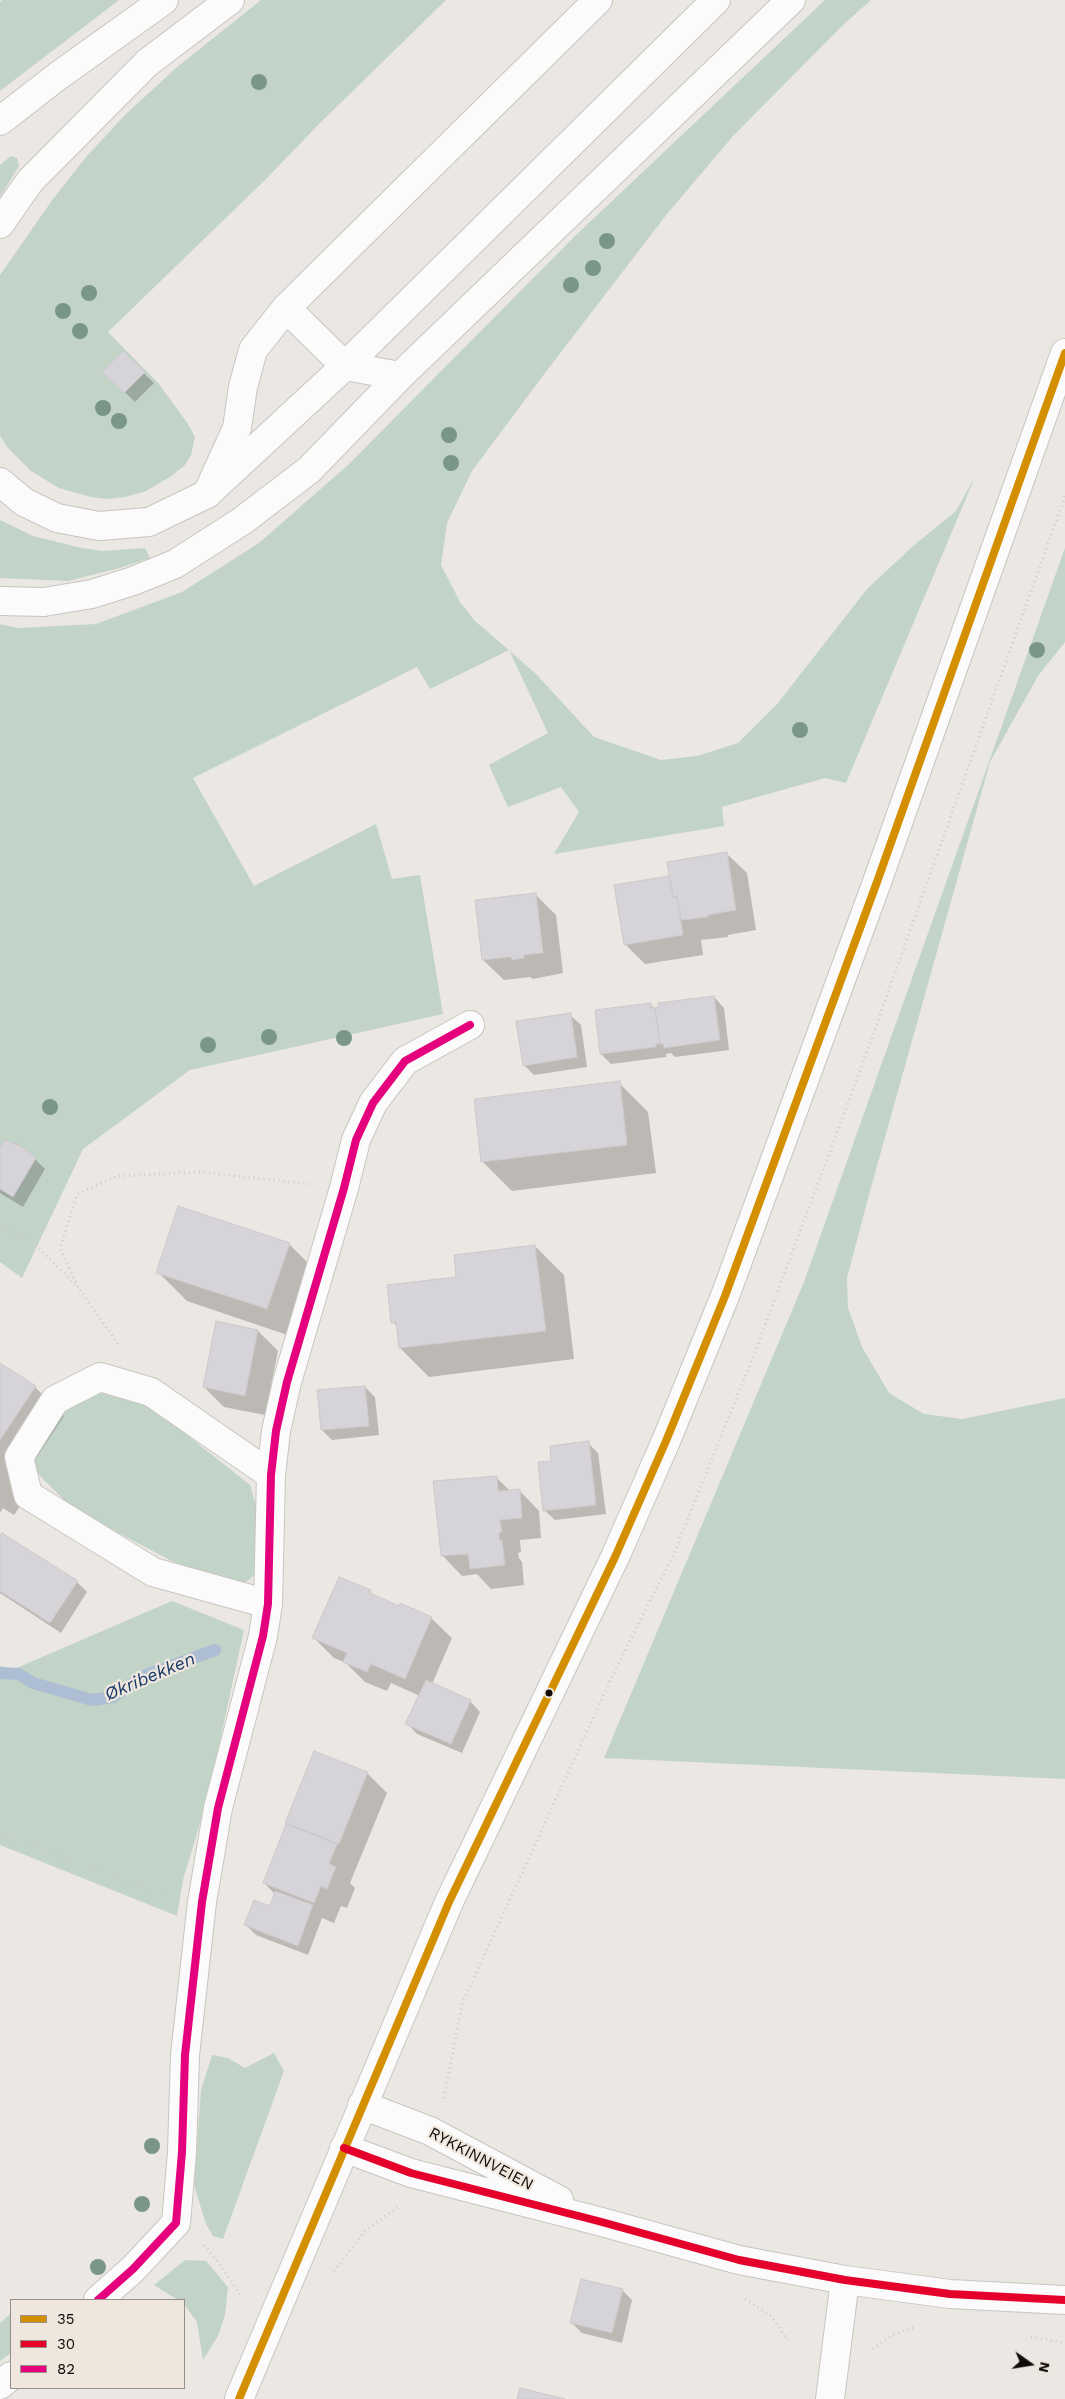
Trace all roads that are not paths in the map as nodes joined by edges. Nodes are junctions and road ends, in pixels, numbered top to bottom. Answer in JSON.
{"nodes":[{"id":1,"x":164,"y":0,"type":"edge"},
{"id":2,"x":230,"y":0,"type":"edge"},
{"id":3,"x":598,"y":0,"type":"edge"},
{"id":4,"x":716,"y":0,"type":"edge"},
{"id":5,"x":791,"y":0,"type":"edge"},
{"id":6,"x":0,"y":121,"type":"edge"},
{"id":7,"x":0,"y":224,"type":"edge"},
{"id":8,"x":286,"y":308,"type":"junction"},
{"id":9,"x":1065,"y":353,"type":"edge"},
{"id":10,"x":345,"y":366,"type":"junction"},
{"id":11,"x":400,"y":376,"type":"junction"},
{"id":12,"x":0,"y":482,"type":"edge"},
{"id":13,"x":207,"y":494,"type":"junction"},
{"id":14,"x":0,"y":602,"type":"edge"},
{"id":15,"x":470,"y":1024,"type":"dead end"},
{"id":16,"x":271,"y":1475,"type":"junction"},
{"id":17,"x":268,"y":1604,"type":"junction"},
{"id":18,"x":362,"y":2105,"type":"junction"},
{"id":19,"x":344,"y":2148,"type":"junction"},
{"id":20,"x":598,"y":2220,"type":"junction"},
{"id":21,"x":845,"y":2280,"type":"junction"},
{"id":22,"x":99,"y":2299,"type":"edge"},
{"id":23,"x":1065,"y":2300,"type":"edge"},
{"id":24,"x":10,"y":2377,"type":"edge"},
{"id":25,"x":0,"y":2385,"type":"edge"},
{"id":26,"x":239,"y":2399,"type":"edge"},
{"id":27,"x":830,"y":2399,"type":"edge"}],
"edges":[{"from":1,"to":6,"type":"main road"},
{"from":2,"to":7,"type":"main road"},
{"from":3,"to":8,"type":"main road"},
{"from":4,"to":10,"type":"main road"},
{"from":5,"to":11,"type":"main road"},
{"from":8,"to":10,"type":"main road"},
{"from":8,"to":13,"type":"main road"},
{"from":9,"to":18,"type":"main road"},
{"from":10,"to":11,"type":"main road"},
{"from":10,"to":13,"type":"main road"},
{"from":11,"to":14,"type":"main road"},
{"from":12,"to":13,"type":"main road"},
{"from":15,"to":16,"type":"main road"},
{"from":16,"to":17,"type":"main road"},
{"from":16,"to":17,"type":"main road"},
{"from":17,"to":22,"type":"main road"},
{"from":18,"to":19,"type":"main road"},
{"from":18,"to":20,"type":"main road","name":"RYKKINNVEIEN"},
{"from":19,"to":20,"type":"main road","name":"RYKKINNVEIEN"},
{"from":19,"to":26,"type":"main road"},
{"from":20,"to":21,"type":"main road","name":"RYKKINNVEIEN"},
{"from":21,"to":23,"type":"main road","name":"RYKKINNVEIEN"},
{"from":21,"to":27,"type":"main road"},
{"from":24,"to":25,"type":"main road"}]}
